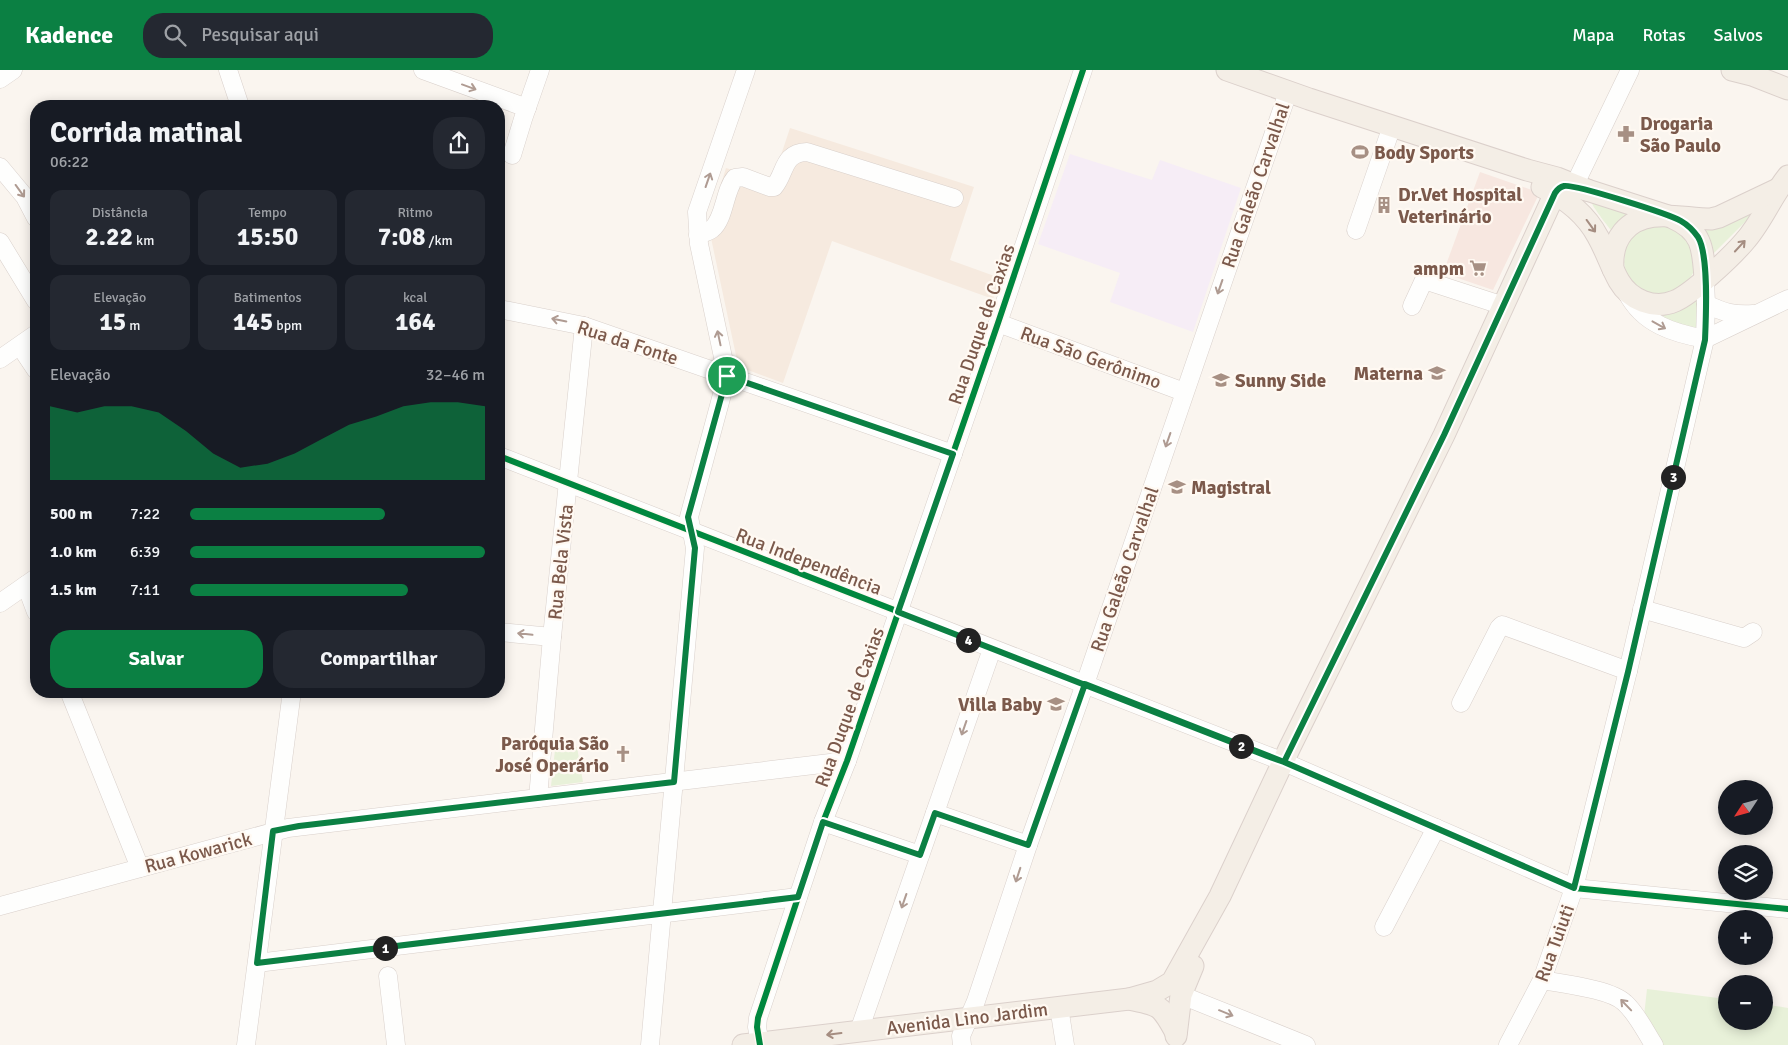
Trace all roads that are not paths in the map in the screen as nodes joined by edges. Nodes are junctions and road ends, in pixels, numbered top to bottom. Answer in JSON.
{"nodes":[{"id":1,"x":13,"y":70,"type":"edge"},
{"id":2,"x":228,"y":70,"type":"edge"},
{"id":3,"x":423,"y":70,"type":"edge"},
{"id":4,"x":540,"y":70,"type":"edge"},
{"id":5,"x":746,"y":70,"type":"edge"},
{"id":6,"x":1083,"y":70,"type":"edge"},
{"id":7,"x":1228,"y":70,"type":"edge"},
{"id":8,"x":1630,"y":70,"type":"edge"},
{"id":9,"x":1732,"y":70,"type":"edge"},
{"id":10,"x":1251,"y":74,"type":"edge"},
{"id":11,"x":0,"y":79,"type":"edge"},
{"id":12,"x":1788,"y":89,"type":"edge"},
{"id":13,"x":1288,"y":92,"type":"junction"},
{"id":14,"x":238,"y":100,"type":"edge"},
{"id":15,"x":527,"y":108,"type":"junction"},
{"id":16,"x":1392,"y":126,"type":"junction"},
{"id":17,"x":512,"y":155,"type":"dead end"},
{"id":18,"x":0,"y":167,"type":"edge"},
{"id":19,"x":1527,"y":170,"type":"junction"},
{"id":20,"x":1783,"y":182,"type":"edge"},
{"id":21,"x":1581,"y":187,"type":"junction"},
{"id":22,"x":1555,"y":193,"type":"junction"},
{"id":23,"x":954,"y":198,"type":"dead end"},
{"id":24,"x":30,"y":207,"type":"edge"},
{"id":25,"x":1669,"y":216,"type":"junction"},
{"id":26,"x":1356,"y":230,"type":"dead end"},
{"id":27,"x":698,"y":235,"type":"junction"},
{"id":28,"x":0,"y":242,"type":"edge"},
{"id":29,"x":1614,"y":269,"type":"junction"},
{"id":30,"x":1705,"y":279,"type":"junction"},
{"id":31,"x":30,"y":291,"type":"edge"},
{"id":32,"x":1625,"y":291,"type":"junction"},
{"id":33,"x":1788,"y":299,"type":"edge"},
{"id":34,"x":1706,"y":304,"type":"junction"},
{"id":35,"x":1412,"y":306,"type":"dead end"},
{"id":36,"x":1504,"y":306,"type":"junction"},
{"id":37,"x":505,"y":310,"type":"edge"},
{"id":38,"x":1756,"y":314,"type":"junction"},
{"id":39,"x":998,"y":323,"type":"junction"},
{"id":40,"x":584,"y":326,"type":"junction"},
{"id":41,"x":30,"y":338,"type":"edge"},
{"id":42,"x":1705,"y":340,"type":"junction"},
{"id":43,"x":20,"y":346,"type":"junction"},
{"id":44,"x":0,"y":359,"type":"edge"},
{"id":45,"x":30,"y":361,"type":"edge"},
{"id":46,"x":727,"y":376,"type":"junction"},
{"id":47,"x":1184,"y":392,"type":"junction"},
{"id":48,"x":953,"y":454,"type":"junction"},
{"id":49,"x":505,"y":458,"type":"edge"},
{"id":50,"x":568,"y":484,"type":"junction"},
{"id":51,"x":692,"y":531,"type":"junction"},
{"id":52,"x":30,"y":583,"type":"edge"},
{"id":53,"x":0,"y":603,"type":"edge"},
{"id":54,"x":1642,"y":609,"type":"junction"},
{"id":55,"x":898,"y":612,"type":"junction"},
{"id":56,"x":1753,"y":632,"type":"dead end"},
{"id":57,"x":505,"y":633,"type":"edge"},
{"id":58,"x":552,"y":637,"type":"junction"},
{"id":59,"x":992,"y":649,"type":"junction"},
{"id":60,"x":1628,"y":672,"type":"junction"},
{"id":61,"x":1085,"y":684,"type":"junction"},
{"id":62,"x":72,"y":698,"type":"edge"},
{"id":63,"x":291,"y":698,"type":"edge"},
{"id":64,"x":1461,"y":703,"type":"dead end"},
{"id":65,"x":847,"y":761,"type":"junction"},
{"id":66,"x":1284,"y":762,"type":"junction"},
{"id":67,"x":674,"y":782,"type":"junction"},
{"id":68,"x":538,"y":798,"type":"junction"},
{"id":69,"x":935,"y":813,"type":"junction"},
{"id":70,"x":823,"y":822,"type":"junction"},
{"id":71,"x":1436,"y":828,"type":"junction"},
{"id":72,"x":273,"y":831,"type":"junction"},
{"id":73,"x":1028,"y":845,"type":"junction"},
{"id":74,"x":920,"y":855,"type":"junction"},
{"id":75,"x":140,"y":868,"type":"junction"},
{"id":76,"x":1574,"y":888,"type":"junction"},
{"id":77,"x":1220,"y":896,"type":"junction"},
{"id":78,"x":798,"y":897,"type":"junction"},
{"id":79,"x":0,"y":906,"type":"edge"},
{"id":80,"x":1788,"y":909,"type":"edge"},
{"id":81,"x":661,"y":914,"type":"junction"},
{"id":82,"x":1384,"y":927,"type":"dead end"},
{"id":83,"x":257,"y":963,"type":"junction"},
{"id":84,"x":388,"y":976,"type":"dead end"},
{"id":85,"x":1542,"y":980,"type":"junction"},
{"id":86,"x":1181,"y":995,"type":"junction"},
{"id":87,"x":1129,"y":999,"type":"junction"},
{"id":88,"x":1059,"y":1007,"type":"junction"},
{"id":89,"x":969,"y":1017,"type":"junction"},
{"id":90,"x":860,"y":1031,"type":"junction"},
{"id":91,"x":1176,"y":1039,"type":"edge"},
{"id":92,"x":754,"y":1044,"type":"edge"},
{"id":93,"x":246,"y":1045,"type":"edge"},
{"id":94,"x":396,"y":1045,"type":"edge"},
{"id":95,"x":650,"y":1045,"type":"edge"},
{"id":96,"x":962,"y":1045,"type":"edge"},
{"id":97,"x":1065,"y":1045,"type":"edge"},
{"id":98,"x":1306,"y":1045,"type":"edge"},
{"id":99,"x":1508,"y":1045,"type":"edge"},
{"id":100,"x":1654,"y":1045,"type":"edge"}],
"edges":[{"from":1,"to":11,"type":"street"},
{"from":2,"to":14,"type":"street"},
{"from":3,"to":15,"type":"street","one_way":true},
{"from":4,"to":15,"type":"street"},
{"from":27,"to":5,"type":"street","one_way":true},
{"from":6,"to":39,"type":"street","name":"Rua Duque de Caxias"},
{"from":7,"to":10,"type":"main road"},
{"from":8,"to":21,"type":"street"},
{"from":9,"to":12,"type":"main road"},
{"from":10,"to":13,"type":"main road"},
{"from":13,"to":16,"type":"main road"},
{"from":13,"to":47,"type":"street","name":"Rua Galeão Carvalhal","one_way":true},
{"from":15,"to":17,"type":"street"},
{"from":16,"to":19,"type":"main road"},
{"from":16,"to":26,"type":"street"},
{"from":18,"to":24,"type":"street","one_way":true},
{"from":19,"to":21,"type":"main road"},
{"from":19,"to":22,"type":"main road"},
{"from":20,"to":25,"type":"main road"},
{"from":30,"to":20,"type":"main road","one_way":true},
{"from":21,"to":22,"type":"main road"},
{"from":21,"to":25,"type":"main road"},
{"from":22,"to":29,"type":"main road","one_way":true},
{"from":22,"to":36,"type":"main road"},
{"from":23,"to":27,"type":"street"},
{"from":25,"to":29,"type":"main road"},
{"from":25,"to":30,"type":"main road"},
{"from":46,"to":27,"type":"street","one_way":true},
{"from":28,"to":31,"type":"street"},
{"from":29,"to":32,"type":"main road"},
{"from":30,"to":32,"type":"main road"},
{"from":30,"to":34,"type":"street","name":"Rua Tuiuti"},
{"from":32,"to":42,"type":"street","one_way":true},
{"from":33,"to":38,"type":"street"},
{"from":34,"to":38,"type":"street"},
{"from":34,"to":42,"type":"street","name":"Rua Tuiuti"},
{"from":35,"to":36,"type":"street"},
{"from":36,"to":66,"type":"main road"},
{"from":40,"to":37,"type":"street","name":"Rua da Fonte","one_way":true},
{"from":38,"to":42,"type":"street"},
{"from":39,"to":47,"type":"street","name":"Rua São Gerônimo"},
{"from":39,"to":48,"type":"street","name":"Rua Duque de Caxias"},
{"from":40,"to":46,"type":"street","name":"Rua da Fonte"},
{"from":40,"to":50,"type":"street","name":"Rua Bela Vista"},
{"from":41,"to":43,"type":"street"},
{"from":42,"to":54,"type":"street","name":"Rua Tuiuti"},
{"from":43,"to":44,"type":"street"},
{"from":43,"to":45,"type":"street"},
{"from":46,"to":48,"type":"street","name":"Rua da Fonte"},
{"from":46,"to":51,"type":"street"},
{"from":47,"to":61,"type":"street","name":"Rua Galeão Carvalhal","one_way":true},
{"from":48,"to":55,"type":"street","name":"Rua Duque de Caxias"},
{"from":49,"to":50,"type":"street","name":"Rua Independência"},
{"from":50,"to":51,"type":"street","name":"Rua Independência"},
{"from":50,"to":58,"type":"street","name":"Rua Bela Vista"},
{"from":51,"to":55,"type":"street","name":"Rua Independência"},
{"from":51,"to":67,"type":"street"},
{"from":52,"to":53,"type":"street"},
{"from":54,"to":56,"type":"street"},
{"from":54,"to":60,"type":"street","name":"Rua Tuiuti"},
{"from":55,"to":59,"type":"street","name":"Rua Independência"},
{"from":55,"to":65,"type":"street","name":"Rua Duque de Caxias"},
{"from":58,"to":57,"type":"street","one_way":true},
{"from":58,"to":68,"type":"street","name":"Rua Bela Vista"},
{"from":59,"to":61,"type":"street","name":"Rua Independência"},
{"from":59,"to":69,"type":"street","one_way":true},
{"from":60,"to":64,"type":"street"},
{"from":60,"to":76,"type":"street","name":"Rua Tuiuti"},
{"from":61,"to":66,"type":"street","name":"Rua Independência"},
{"from":61,"to":73,"type":"street","name":"Rua Galeão Carvalhal"},
{"from":62,"to":75,"type":"street"},
{"from":63,"to":72,"type":"street"},
{"from":65,"to":67,"type":"street","name":"Rua Kowarick"},
{"from":65,"to":70,"type":"street","name":"Rua Duque de Caxias"},
{"from":66,"to":71,"type":"street","name":"Rua Independência"},
{"from":66,"to":77,"type":"main road"},
{"from":67,"to":68,"type":"street","name":"Rua Kowarick"},
{"from":67,"to":81,"type":"street"},
{"from":68,"to":72,"type":"street","name":"Rua Kowarick"},
{"from":69,"to":73,"type":"street"},
{"from":69,"to":74,"type":"street"},
{"from":70,"to":74,"type":"street"},
{"from":70,"to":78,"type":"street","name":"Rua Duque de Caxias"},
{"from":71,"to":76,"type":"street","name":"Rua Independência"},
{"from":71,"to":82,"type":"street"},
{"from":72,"to":75,"type":"street","name":"Rua Kowarick"},
{"from":72,"to":83,"type":"street"},
{"from":73,"to":89,"type":"street","name":"Rua Galeão Carvalhal","one_way":true},
{"from":74,"to":90,"type":"street","one_way":true},
{"from":75,"to":79,"type":"street","name":"Rua Kowarick"},
{"from":76,"to":80,"type":"street","name":"Rua Independência"},
{"from":76,"to":85,"type":"street","name":"Rua Tuiuti"},
{"from":77,"to":86,"type":"main road"},
{"from":77,"to":87,"type":"main road"},
{"from":78,"to":81,"type":"street"},
{"from":78,"to":92,"type":"street","name":"Rua Duque de Caxias"},
{"from":81,"to":83,"type":"street"},
{"from":81,"to":95,"type":"street"},
{"from":83,"to":93,"type":"street"},
{"from":84,"to":94,"type":"street"},
{"from":85,"to":99,"type":"street","name":"Rua Tuiuti"},
{"from":100,"to":85,"type":"street","one_way":true},
{"from":86,"to":91,"type":"main road"},
{"from":86,"to":98,"type":"street","one_way":true},
{"from":87,"to":88,"type":"main road","name":"Avenida Lino Jardim"},
{"from":87,"to":91,"type":"main road","name":"Avenida Lino Jardim"},
{"from":88,"to":89,"type":"main road","name":"Avenida Lino Jardim"},
{"from":88,"to":97,"type":"street"},
{"from":89,"to":90,"type":"main road","name":"Avenida Lino Jardim"},
{"from":89,"to":96,"type":"street","name":"Rua Galeão Carvalhal"},
{"from":90,"to":92,"type":"main road","name":"Avenida Lino Jardim","one_way":true}]}
